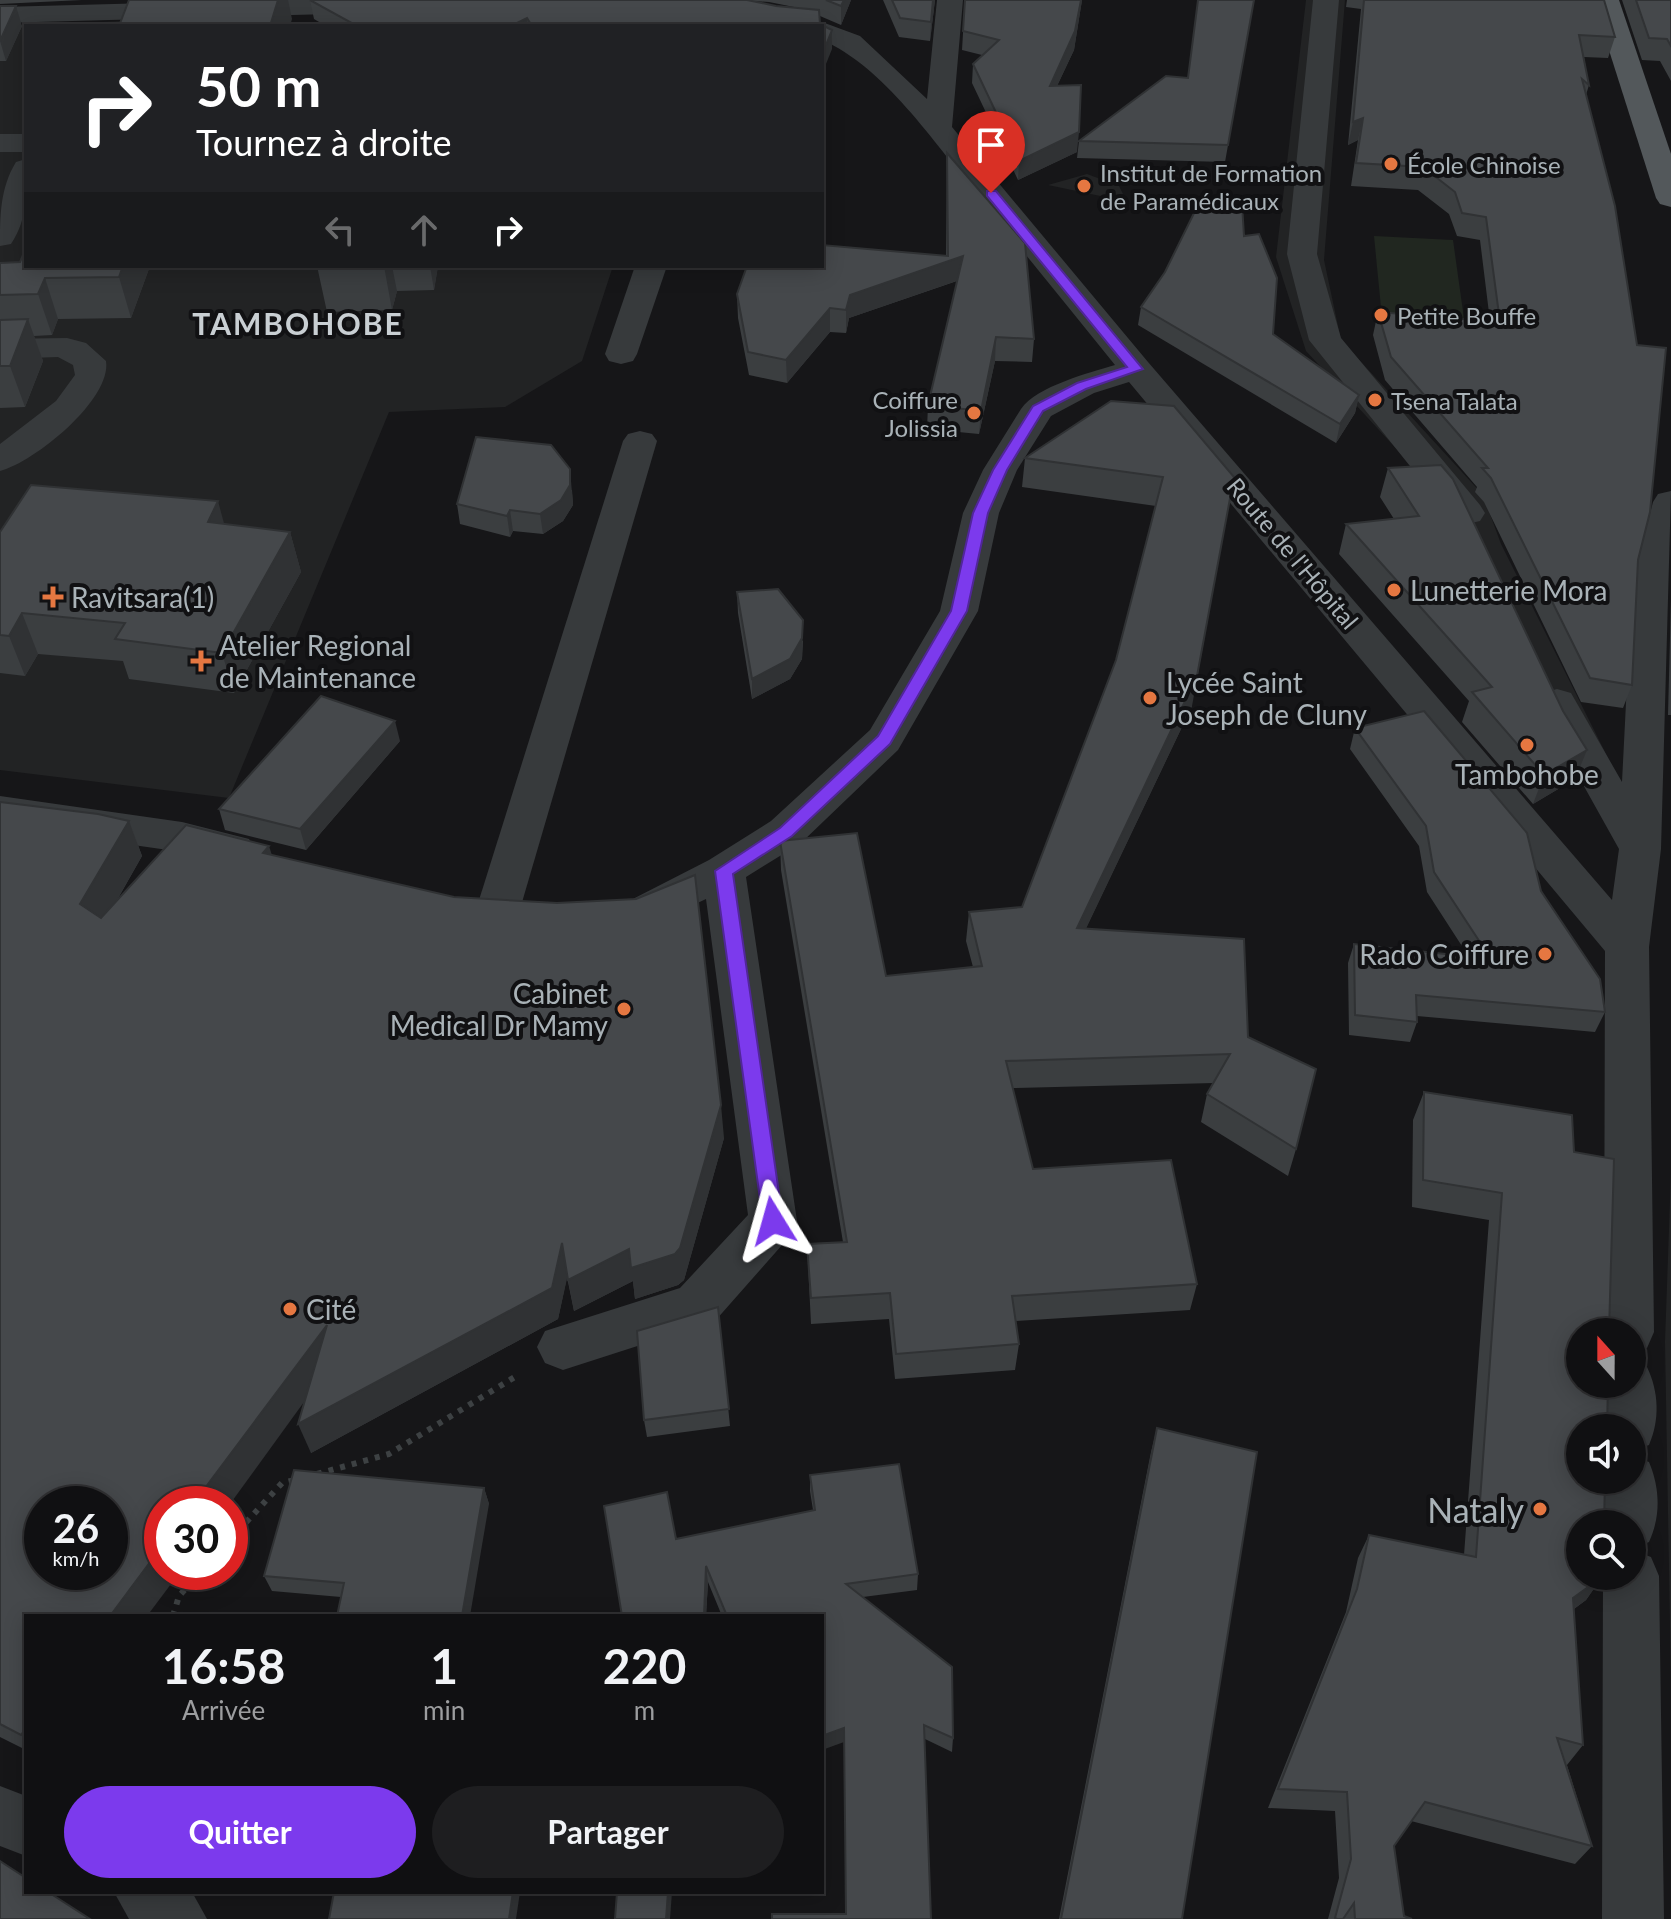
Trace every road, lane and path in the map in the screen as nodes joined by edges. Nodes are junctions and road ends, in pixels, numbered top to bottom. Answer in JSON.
{"nodes":[{"id":1,"x":950,"y":0,"type":"edge"},
{"id":2,"x":1326,"y":0,"type":"edge"},
{"id":3,"x":1606,"y":0,"type":"edge"},
{"id":4,"x":399,"y":12,"type":"edge"},
{"id":5,"x":0,"y":15,"type":"edge"},
{"id":6,"x":86,"y":20,"type":"edge"},
{"id":7,"x":824,"y":31,"type":"edge"},
{"id":8,"x":938,"y":128,"type":"junction"},
{"id":9,"x":0,"y":143,"type":"edge"},
{"id":10,"x":24,"y":143,"type":"edge"},
{"id":11,"x":24,"y":173,"type":"edge"},
{"id":12,"x":1671,"y":198,"type":"edge"},
{"id":13,"x":0,"y":237,"type":"edge"},
{"id":14,"x":650,"y":268,"type":"edge"},
{"id":15,"x":0,"y":349,"type":"edge"},
{"id":16,"x":621,"y":354,"type":"dead end"},
{"id":17,"x":1136,"y":369,"type":"junction"},
{"id":18,"x":640,"y":441,"type":"dead end"},
{"id":19,"x":0,"y":460,"type":"edge"},
{"id":20,"x":1671,"y":502,"type":"edge"},
{"id":21,"x":1482,"y":544,"type":"edge"},
{"id":22,"x":1542,"y":669,"type":"edge"},
{"id":23,"x":0,"y":811,"type":"edge"},
{"id":24,"x":1640,"y":849,"type":"junction"},
{"id":25,"x":272,"y":859,"type":"edge"},
{"id":26,"x":724,"y":871,"type":"junction"},
{"id":27,"x":609,"y":916,"type":"edge"},
{"id":28,"x":536,"y":917,"type":"edge"},
{"id":29,"x":1627,"y":947,"type":"junction"},
{"id":30,"x":1629,"y":1318,"type":"edge"},
{"id":31,"x":563,"y":1347,"type":"joint"},
{"id":32,"x":312,"y":1475,"type":"edge"},
{"id":33,"x":297,"y":1479,"type":"edge"},
{"id":34,"x":248,"y":1520,"type":"edge"},
{"id":35,"x":184,"y":1590,"type":"edge"},
{"id":36,"x":1631,"y":1590,"type":"edge"},
{"id":37,"x":174,"y":1614,"type":"edge"},
{"id":38,"x":0,"y":1816,"type":"edge"},
{"id":39,"x":24,"y":1825,"type":"edge"},
{"id":40,"x":147,"y":1894,"type":"edge"},
{"id":41,"x":176,"y":1919,"type":"edge"},
{"id":42,"x":1633,"y":1919,"type":"edge"}],
"edges":[{"from":1,"to":8,"type":"street"},
{"from":2,"to":21,"type":"street"},
{"from":3,"to":12,"type":"main road"},
{"from":4,"to":6,"type":"street"},
{"from":5,"to":6,"type":"street"},
{"from":7,"to":8,"type":"street","name":"Route de l'Hôpital"},
{"from":8,"to":17,"type":"street","name":"Route de l'Hôpital"},
{"from":9,"to":10,"type":"street"},
{"from":11,"to":13,"type":"street"},
{"from":14,"to":16,"type":"street"},
{"from":15,"to":19,"type":"street"},
{"from":17,"to":26,"type":"street"},
{"from":17,"to":29,"type":"street","name":"Route de l'Hôpital"},
{"from":18,"to":28,"type":"street"},
{"from":20,"to":24,"type":"street"},
{"from":22,"to":24,"type":"street"},
{"from":23,"to":25,"type":"street"},
{"from":24,"to":29,"type":"street"},
{"from":26,"to":27,"type":"street"},
{"from":26,"to":31,"type":"street"},
{"from":29,"to":30,"type":"street"},
{"from":31,"to":32,"type":"path"},
{"from":33,"to":34,"type":"path"},
{"from":35,"to":37,"type":"path"},
{"from":36,"to":42,"type":"street"},
{"from":38,"to":39,"type":"street"},
{"from":40,"to":41,"type":"street"}]}
